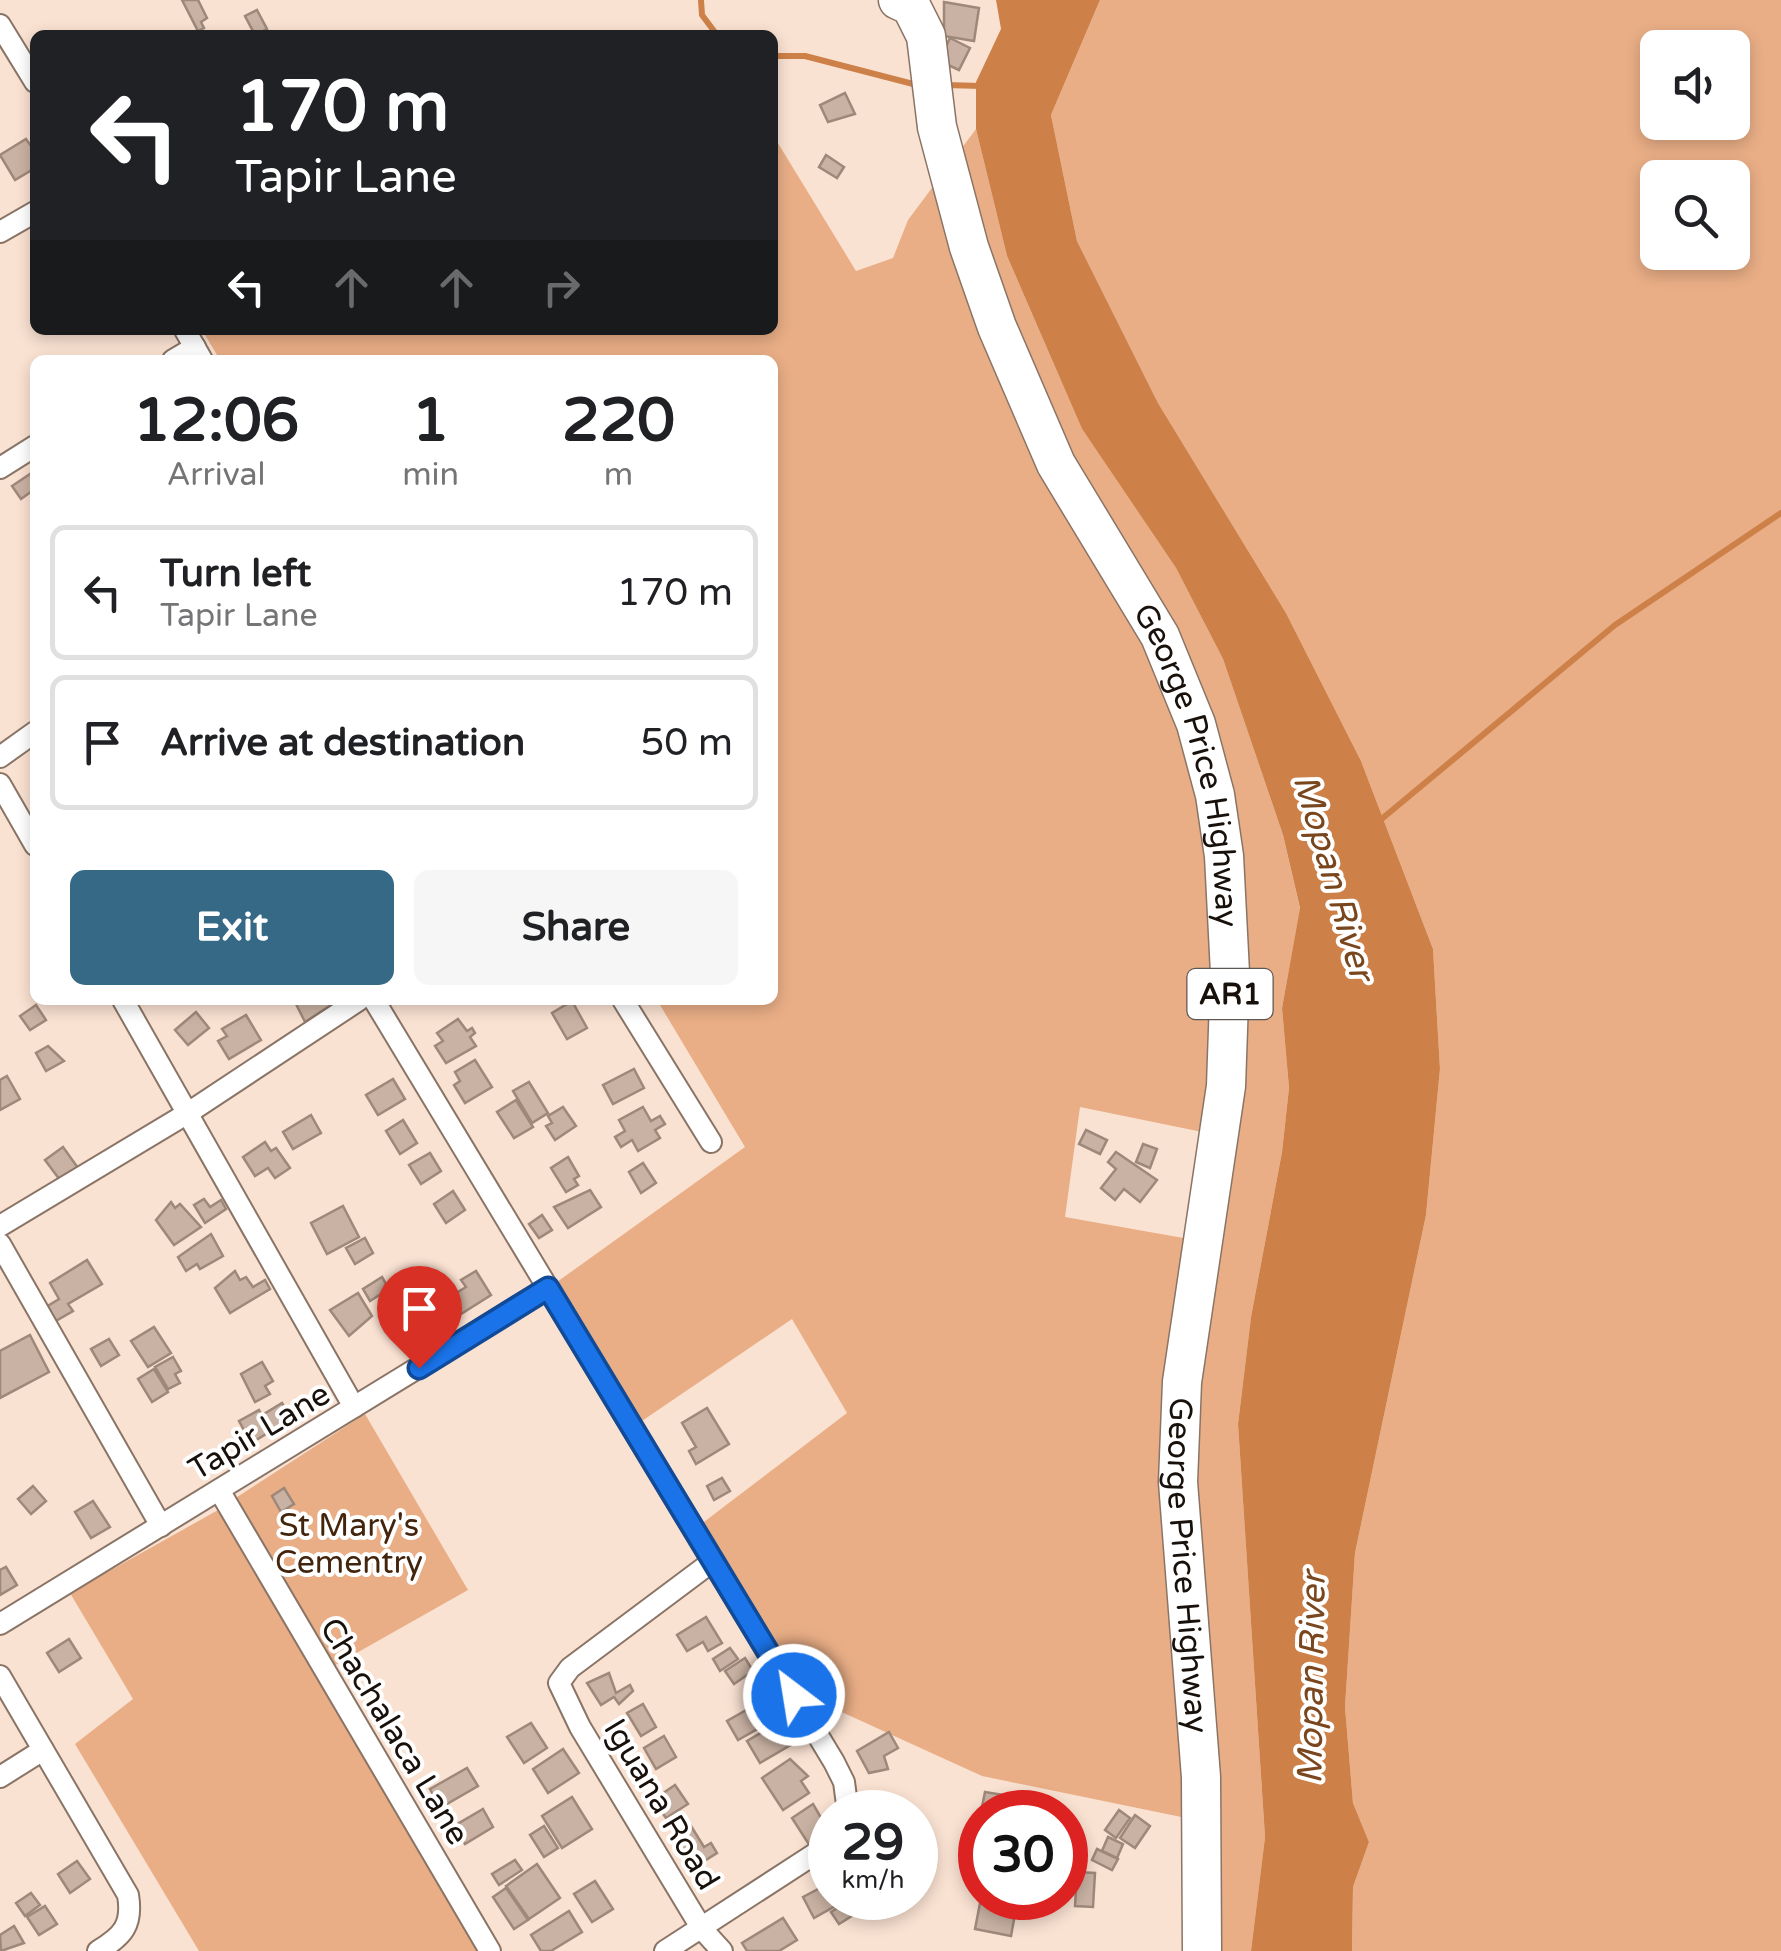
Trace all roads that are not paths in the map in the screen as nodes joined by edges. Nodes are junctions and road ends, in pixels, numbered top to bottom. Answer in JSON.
{"nodes":[{"id":1,"x":898,"y":0,"type":"edge"},
{"id":2,"x":0,"y":25,"type":"edge"},
{"id":3,"x":30,"y":74,"type":"edge"},
{"id":4,"x":30,"y":215,"type":"edge"},
{"id":5,"x":0,"y":232,"type":"edge"},
{"id":6,"x":30,"y":449,"type":"edge"},
{"id":7,"x":0,"y":468,"type":"edge"},
{"id":8,"x":30,"y":736,"type":"edge"},
{"id":9,"x":0,"y":757,"type":"edge"},
{"id":10,"x":0,"y":784,"type":"edge"},
{"id":11,"x":30,"y":837,"type":"edge"},
{"id":12,"x":126,"y":1005,"type":"edge"},
{"id":13,"x":351,"y":1005,"type":"edge"},
{"id":14,"x":377,"y":1005,"type":"edge"},
{"id":15,"x":626,"y":1005,"type":"edge"},
{"id":16,"x":188,"y":1113,"type":"junction"},
{"id":17,"x":711,"y":1142,"type":"dead end"},
{"id":18,"x":0,"y":1226,"type":"edge"},
{"id":19,"x":0,"y":1244,"type":"edge"},
{"id":20,"x":548,"y":1288,"type":"junction"},
{"id":21,"x":354,"y":1407,"type":"junction"},
{"id":22,"x":218,"y":1490,"type":"junction"},
{"id":23,"x":161,"y":1526,"type":"junction"},
{"id":24,"x":713,"y":1561,"type":"junction"},
{"id":25,"x":0,"y":1624,"type":"edge"},
{"id":26,"x":0,"y":1676,"type":"edge"},
{"id":27,"x":43,"y":1750,"type":"junction"},
{"id":28,"x":0,"y":1777,"type":"edge"},
{"id":29,"x":843,"y":1790,"type":"edge"},
{"id":30,"x":808,"y":1859,"type":"edge"},
{"id":31,"x":702,"y":1930,"type":"junction"},
{"id":32,"x":98,"y":1951,"type":"edge"},
{"id":33,"x":490,"y":1951,"type":"edge"},
{"id":34,"x":665,"y":1951,"type":"edge"},
{"id":35,"x":722,"y":1951,"type":"edge"},
{"id":36,"x":1202,"y":1951,"type":"edge"}],
"edges":[{"from":1,"to":36,"type":"highway","name":"George Price Highway","number":"AR1"},
{"from":2,"to":3,"type":"street"},
{"from":4,"to":5,"type":"street"},
{"from":6,"to":7,"type":"street"},
{"from":8,"to":9,"type":"street"},
{"from":10,"to":11,"type":"street"},
{"from":12,"to":16,"type":"street"},
{"from":13,"to":16,"type":"street"},
{"from":14,"to":20,"type":"street"},
{"from":15,"to":17,"type":"street"},
{"from":16,"to":18,"type":"street"},
{"from":16,"to":21,"type":"street"},
{"from":19,"to":23,"type":"street"},
{"from":20,"to":21,"type":"street","name":"Tapir Lane"},
{"from":20,"to":24,"type":"street"},
{"from":21,"to":22,"type":"street","name":"Tapir Lane"},
{"from":22,"to":23,"type":"street","name":"Tapir Lane"},
{"from":22,"to":33,"type":"street","name":"Chachalaca Lane"},
{"from":23,"to":25,"type":"street","name":"Tapir Lane"},
{"from":24,"to":29,"type":"street"},
{"from":24,"to":31,"type":"street","name":"Iguana Road"},
{"from":26,"to":27,"type":"street"},
{"from":27,"to":28,"type":"street"},
{"from":27,"to":32,"type":"street"},
{"from":30,"to":31,"type":"street"},
{"from":31,"to":34,"type":"street"},
{"from":31,"to":35,"type":"street","name":"Iguana Road"}]}
